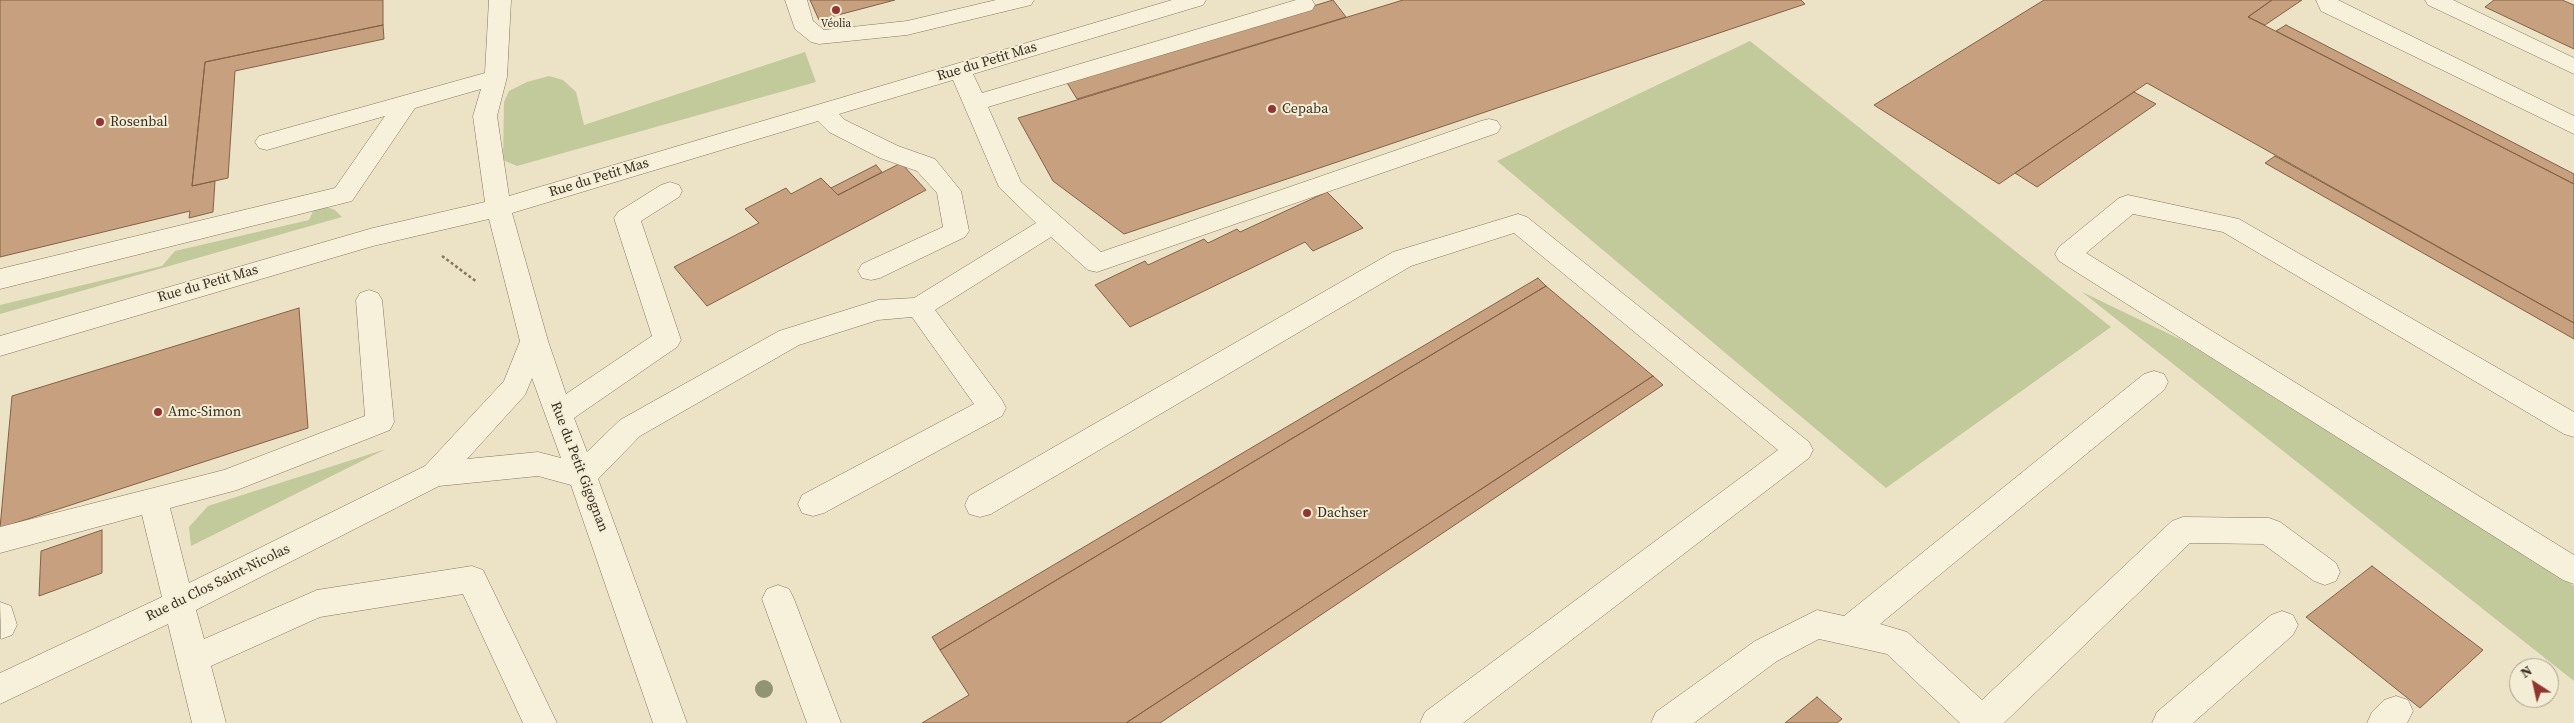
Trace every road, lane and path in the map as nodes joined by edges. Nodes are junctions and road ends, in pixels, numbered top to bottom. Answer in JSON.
{"nodes":[{"id":1,"x":500,"y":0,"type":"edge"},
{"id":2,"x":796,"y":0,"type":"edge"},
{"id":3,"x":1023,"y":0,"type":"edge"},
{"id":4,"x":1195,"y":0,"type":"edge"},
{"id":5,"x":2327,"y":0,"type":"edge"},
{"id":6,"x":2436,"y":0,"type":"edge"},
{"id":7,"x":1304,"y":5,"type":"dead end"},
{"id":8,"x":1144,"y":7,"type":"edge"},
{"id":9,"x":2574,"y":67,"type":"edge"},
{"id":10,"x":960,"y":70,"type":"junction"},
{"id":11,"x":496,"y":77,"type":"junction"},
{"id":12,"x":407,"y":102,"type":"junction"},
{"id":13,"x":975,"y":103,"type":"junction"},
{"id":14,"x":822,"y":111,"type":"junction"},
{"id":15,"x":2574,"y":126,"type":"edge"},
{"id":16,"x":1489,"y":127,"type":"dead end"},
{"id":17,"x":267,"y":142,"type":"dead end"},
{"id":18,"x":670,"y":191,"type":"dead end"},
{"id":19,"x":498,"y":208,"type":"junction"},
{"id":20,"x":1053,"y":224,"type":"junction"},
{"id":21,"x":871,"y":271,"type":"dead end"},
{"id":22,"x":0,"y":279,"type":"edge"},
{"id":23,"x":369,"y":300,"type":"dead end"},
{"id":24,"x":919,"y":307,"type":"junction"},
{"id":25,"x":534,"y":341,"type":"junction"},
{"id":26,"x":0,"y":346,"type":"edge"},
{"id":27,"x":2154,"y":382,"type":"dead end"},
{"id":28,"x":558,"y":414,"type":"junction"},
{"id":29,"x":2574,"y":426,"type":"edge"},
{"id":30,"x":435,"y":474,"type":"junction"},
{"id":31,"x":582,"y":476,"type":"junction"},
{"id":32,"x":153,"y":500,"type":"junction"},
{"id":33,"x":813,"y":504,"type":"dead end"},
{"id":34,"x":980,"y":505,"type":"dead end"},
{"id":35,"x":0,"y":540,"type":"edge"},
{"id":36,"x":2574,"y":571,"type":"edge"},
{"id":37,"x":2325,"y":572,"type":"dead end"},
{"id":38,"x":778,"y":599,"type":"dead end"},
{"id":39,"x":178,"y":604,"type":"junction"},
{"id":40,"x":0,"y":616,"type":"edge"},
{"id":41,"x":0,"y":625,"type":"edge"},
{"id":42,"x":2282,"y":625,"type":"dead end"},
{"id":43,"x":1849,"y":631,"type":"junction"},
{"id":44,"x":192,"y":659,"type":"junction"},
{"id":45,"x":0,"y":689,"type":"edge"},
{"id":46,"x":209,"y":723,"type":"edge"},
{"id":47,"x":540,"y":723,"type":"edge"},
{"id":48,"x":670,"y":723,"type":"edge"},
{"id":49,"x":824,"y":723,"type":"edge"},
{"id":50,"x":1437,"y":723,"type":"edge"},
{"id":51,"x":1668,"y":723,"type":"edge"},
{"id":52,"x":1982,"y":723,"type":"edge"},
{"id":53,"x":2168,"y":723,"type":"edge"}],
"edges":[{"from":1,"to":11,"type":"street","name":"Rue du Petit Gigognan"},
{"from":2,"to":3,"type":"street"},
{"from":4,"to":8,"type":"street","name":"Rue du Petit Mas"},
{"from":5,"to":15,"type":"street"},
{"from":6,"to":9,"type":"street"},
{"from":7,"to":13,"type":"street"},
{"from":8,"to":10,"type":"street","name":"Rue du Petit Mas"},
{"from":10,"to":13,"type":"street"},
{"from":10,"to":14,"type":"street","name":"Rue du Petit Mas"},
{"from":11,"to":12,"type":"street"},
{"from":11,"to":19,"type":"street","name":"Rue du Petit Gigognan"},
{"from":12,"to":17,"type":"street"},
{"from":12,"to":22,"type":"street"},
{"from":13,"to":20,"type":"street"},
{"from":14,"to":19,"type":"street","name":"Rue du Petit Mas"},
{"from":14,"to":21,"type":"street"},
{"from":16,"to":20,"type":"street"},
{"from":18,"to":28,"type":"street"},
{"from":19,"to":25,"type":"street","name":"Rue du Petit Gigognan"},
{"from":19,"to":26,"type":"street","name":"Rue du Petit Mas"},
{"from":20,"to":24,"type":"street"},
{"from":23,"to":32,"type":"street"},
{"from":24,"to":31,"type":"street"},
{"from":24,"to":33,"type":"street"},
{"from":25,"to":28,"type":"street","name":"Rue du Petit Gigognan"},
{"from":25,"to":30,"type":"street","name":"Rue du Clos Saint-Nicolas"},
{"from":27,"to":43,"type":"street"},
{"from":28,"to":31,"type":"street","name":"Rue du Petit Gigognan"},
{"from":29,"to":36,"type":"street"},
{"from":30,"to":31,"type":"street","name":"Rue du Clos Saint-Nicolas"},
{"from":30,"to":39,"type":"street","name":"Rue du Clos Saint-Nicolas"},
{"from":31,"to":48,"type":"street","name":"Rue du Petit Gigognan"},
{"from":32,"to":35,"type":"street"},
{"from":32,"to":39,"type":"street"},
{"from":34,"to":50,"type":"street"},
{"from":37,"to":52,"type":"street"},
{"from":38,"to":49,"type":"street"},
{"from":39,"to":44,"type":"street"},
{"from":39,"to":45,"type":"street","name":"Rue du Clos Saint-Nicolas"},
{"from":40,"to":41,"type":"street"},
{"from":42,"to":53,"type":"street"},
{"from":43,"to":51,"type":"street"},
{"from":43,"to":52,"type":"street"},
{"from":44,"to":46,"type":"street"},
{"from":44,"to":47,"type":"street"}]}
